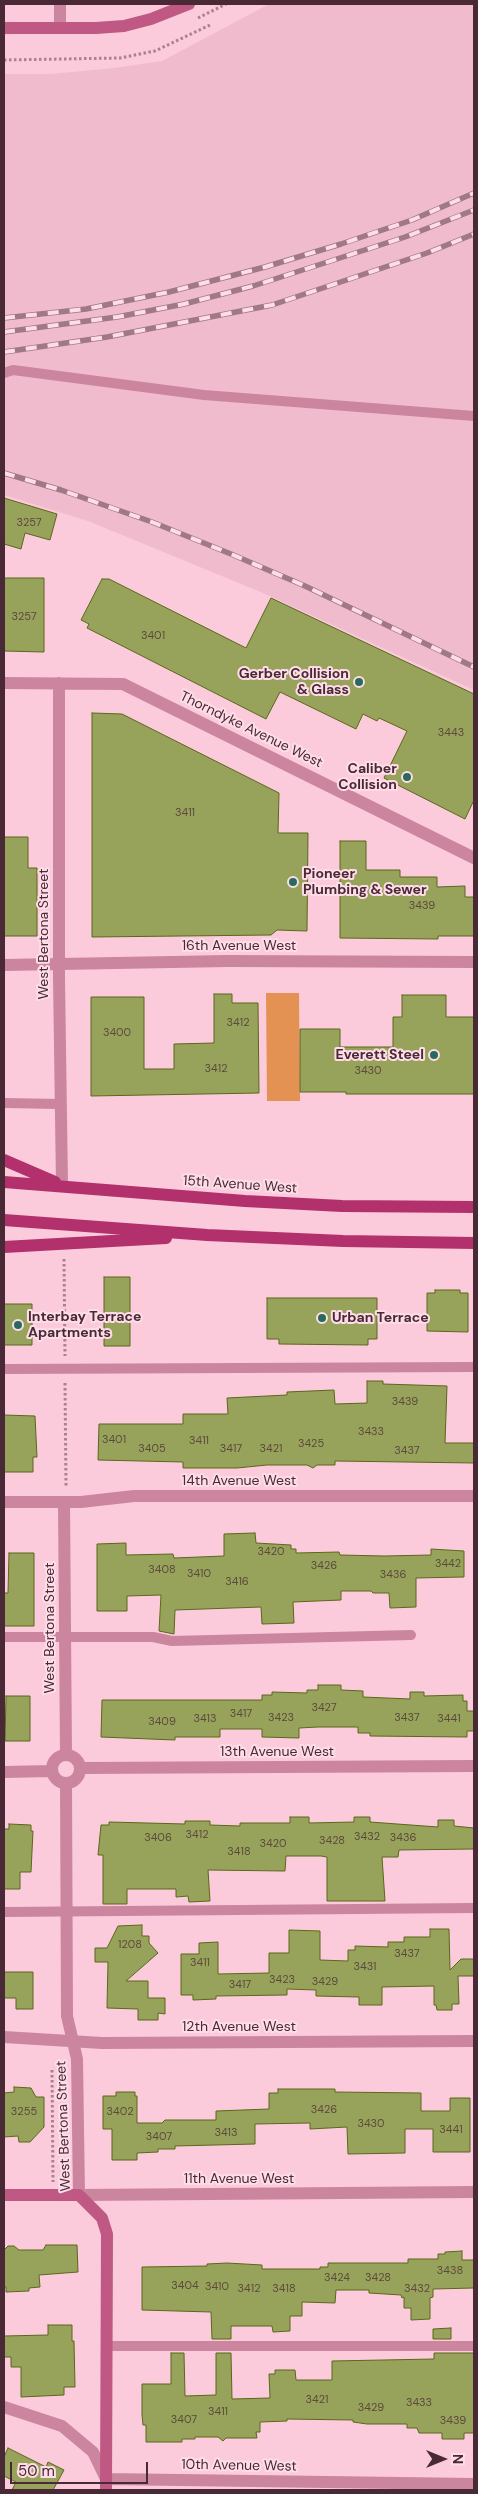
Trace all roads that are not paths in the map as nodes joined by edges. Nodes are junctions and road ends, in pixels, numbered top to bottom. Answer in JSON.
{"nodes":[{"id":1,"x":60,"y":4,"type":"edge"},
{"id":2,"x":189,"y":4,"type":"edge"},
{"id":3,"x":4,"y":28,"type":"edge"},
{"id":4,"x":60,"y":28,"type":"junction"},
{"id":5,"x":4,"y":373,"type":"edge"},
{"id":6,"x":474,"y":416,"type":"edge"},
{"id":7,"x":4,"y":683,"type":"edge"},
{"id":8,"x":59,"y":683,"type":"junction"},
{"id":9,"x":474,"y":858,"type":"edge"},
{"id":10,"x":474,"y":962,"type":"edge"},
{"id":11,"x":4,"y":964,"type":"edge"},
{"id":12,"x":58,"y":964,"type":"junction"},
{"id":13,"x":4,"y":1103,"type":"edge"},
{"id":14,"x":60,"y":1104,"type":"junction"},
{"id":15,"x":4,"y":1160,"type":"edge"},
{"id":16,"x":4,"y":1182,"type":"edge"},
{"id":17,"x":62,"y":1185,"type":"junction"},
{"id":18,"x":474,"y":1207,"type":"edge"},
{"id":19,"x":4,"y":1220,"type":"edge"},
{"id":20,"x":207,"y":1235,"type":"junction"},
{"id":21,"x":474,"y":1243,"type":"edge"},
{"id":22,"x":4,"y":1248,"type":"edge"},
{"id":23,"x":474,"y":1367,"type":"edge"},
{"id":24,"x":4,"y":1369,"type":"edge"},
{"id":25,"x":474,"y":1496,"type":"edge"},
{"id":26,"x":4,"y":1502,"type":"edge"},
{"id":27,"x":64,"y":1502,"type":"junction"},
{"id":28,"x":411,"y":1634,"type":"dead end"},
{"id":29,"x":4,"y":1637,"type":"edge"},
{"id":30,"x":65,"y":1637,"type":"junction"},
{"id":31,"x":66,"y":1755,"type":"junction"},
{"id":32,"x":474,"y":1766,"type":"edge"},
{"id":33,"x":80,"y":1768,"type":"junction"},
{"id":34,"x":52,"y":1771,"type":"junction"},
{"id":35,"x":4,"y":1772,"type":"edge"},
{"id":36,"x":66,"y":1783,"type":"junction"},
{"id":37,"x":474,"y":1908,"type":"edge"},
{"id":38,"x":4,"y":1912,"type":"edge"},
{"id":39,"x":66,"y":1912,"type":"junction"},
{"id":40,"x":4,"y":2038,"type":"edge"},
{"id":41,"x":73,"y":2040,"type":"junction"},
{"id":42,"x":474,"y":2041,"type":"edge"},
{"id":43,"x":474,"y":2192,"type":"edge"},
{"id":44,"x":4,"y":2195,"type":"edge"},
{"id":45,"x":79,"y":2195,"type":"junction"},
{"id":46,"x":106,"y":2346,"type":"junction"},
{"id":47,"x":474,"y":2346,"type":"edge"},
{"id":48,"x":4,"y":2407,"type":"edge"},
{"id":49,"x":474,"y":2484,"type":"edge"},
{"id":50,"x":106,"y":2485,"type":"edge"}],
"edges":[{"from":1,"to":4,"type":"street"},
{"from":2,"to":4,"type":"street"},
{"from":3,"to":4,"type":"street"},
{"from":5,"to":6,"type":"lane"},
{"from":7,"to":8,"type":"street"},
{"from":8,"to":9,"type":"street","name":"Thorndyke Avenue West"},
{"from":8,"to":12,"type":"street","name":"West Bertona Street"},
{"from":10,"to":12,"type":"street","name":"16th Avenue West"},
{"from":11,"to":12,"type":"street","name":"16th Avenue West"},
{"from":12,"to":14,"type":"street","name":"West Bertona Street"},
{"from":13,"to":14,"type":"lane"},
{"from":14,"to":17,"type":"street","name":"West Bertona Street"},
{"from":15,"to":17,"type":"main road"},
{"from":16,"to":17,"type":"main road","name":"15th Avenue West"},
{"from":17,"to":18,"type":"main road","name":"15th Avenue West"},
{"from":19,"to":20,"type":"main road"},
{"from":20,"to":21,"type":"main road"},
{"from":20,"to":22,"type":"main road"},
{"from":23,"to":24,"type":"lane"},
{"from":25,"to":27,"type":"street","name":"14th Avenue West"},
{"from":26,"to":27,"type":"street","name":"14th Avenue West"},
{"from":27,"to":30,"type":"street","name":"West Bertona Street"},
{"from":28,"to":30,"type":"lane"},
{"from":29,"to":30,"type":"lane"},
{"from":30,"to":31,"type":"street","name":"West Bertona Street"},
{"from":31,"to":33,"type":"street"},
{"from":31,"to":34,"type":"street"},
{"from":32,"to":33,"type":"street","name":"13th Avenue West"},
{"from":33,"to":36,"type":"street"},
{"from":34,"to":35,"type":"street"},
{"from":34,"to":36,"type":"street"},
{"from":36,"to":39,"type":"street","name":"West Bertona Street"},
{"from":37,"to":39,"type":"lane"},
{"from":38,"to":39,"type":"lane"},
{"from":39,"to":41,"type":"street","name":"West Bertona Street"},
{"from":40,"to":41,"type":"street","name":"12th Avenue West"},
{"from":41,"to":42,"type":"street","name":"12th Avenue West"},
{"from":41,"to":45,"type":"street","name":"West Bertona Street"},
{"from":43,"to":45,"type":"street","name":"11th Avenue West"},
{"from":44,"to":45,"type":"street","name":"11th Avenue West"},
{"from":45,"to":46,"type":"street","name":"West Bertona Street"},
{"from":46,"to":47,"type":"lane"},
{"from":46,"to":50,"type":"street","name":"West Bertona Street"},
{"from":48,"to":50,"type":"street"},
{"from":49,"to":50,"type":"street","name":"10th Avenue West"}]}
